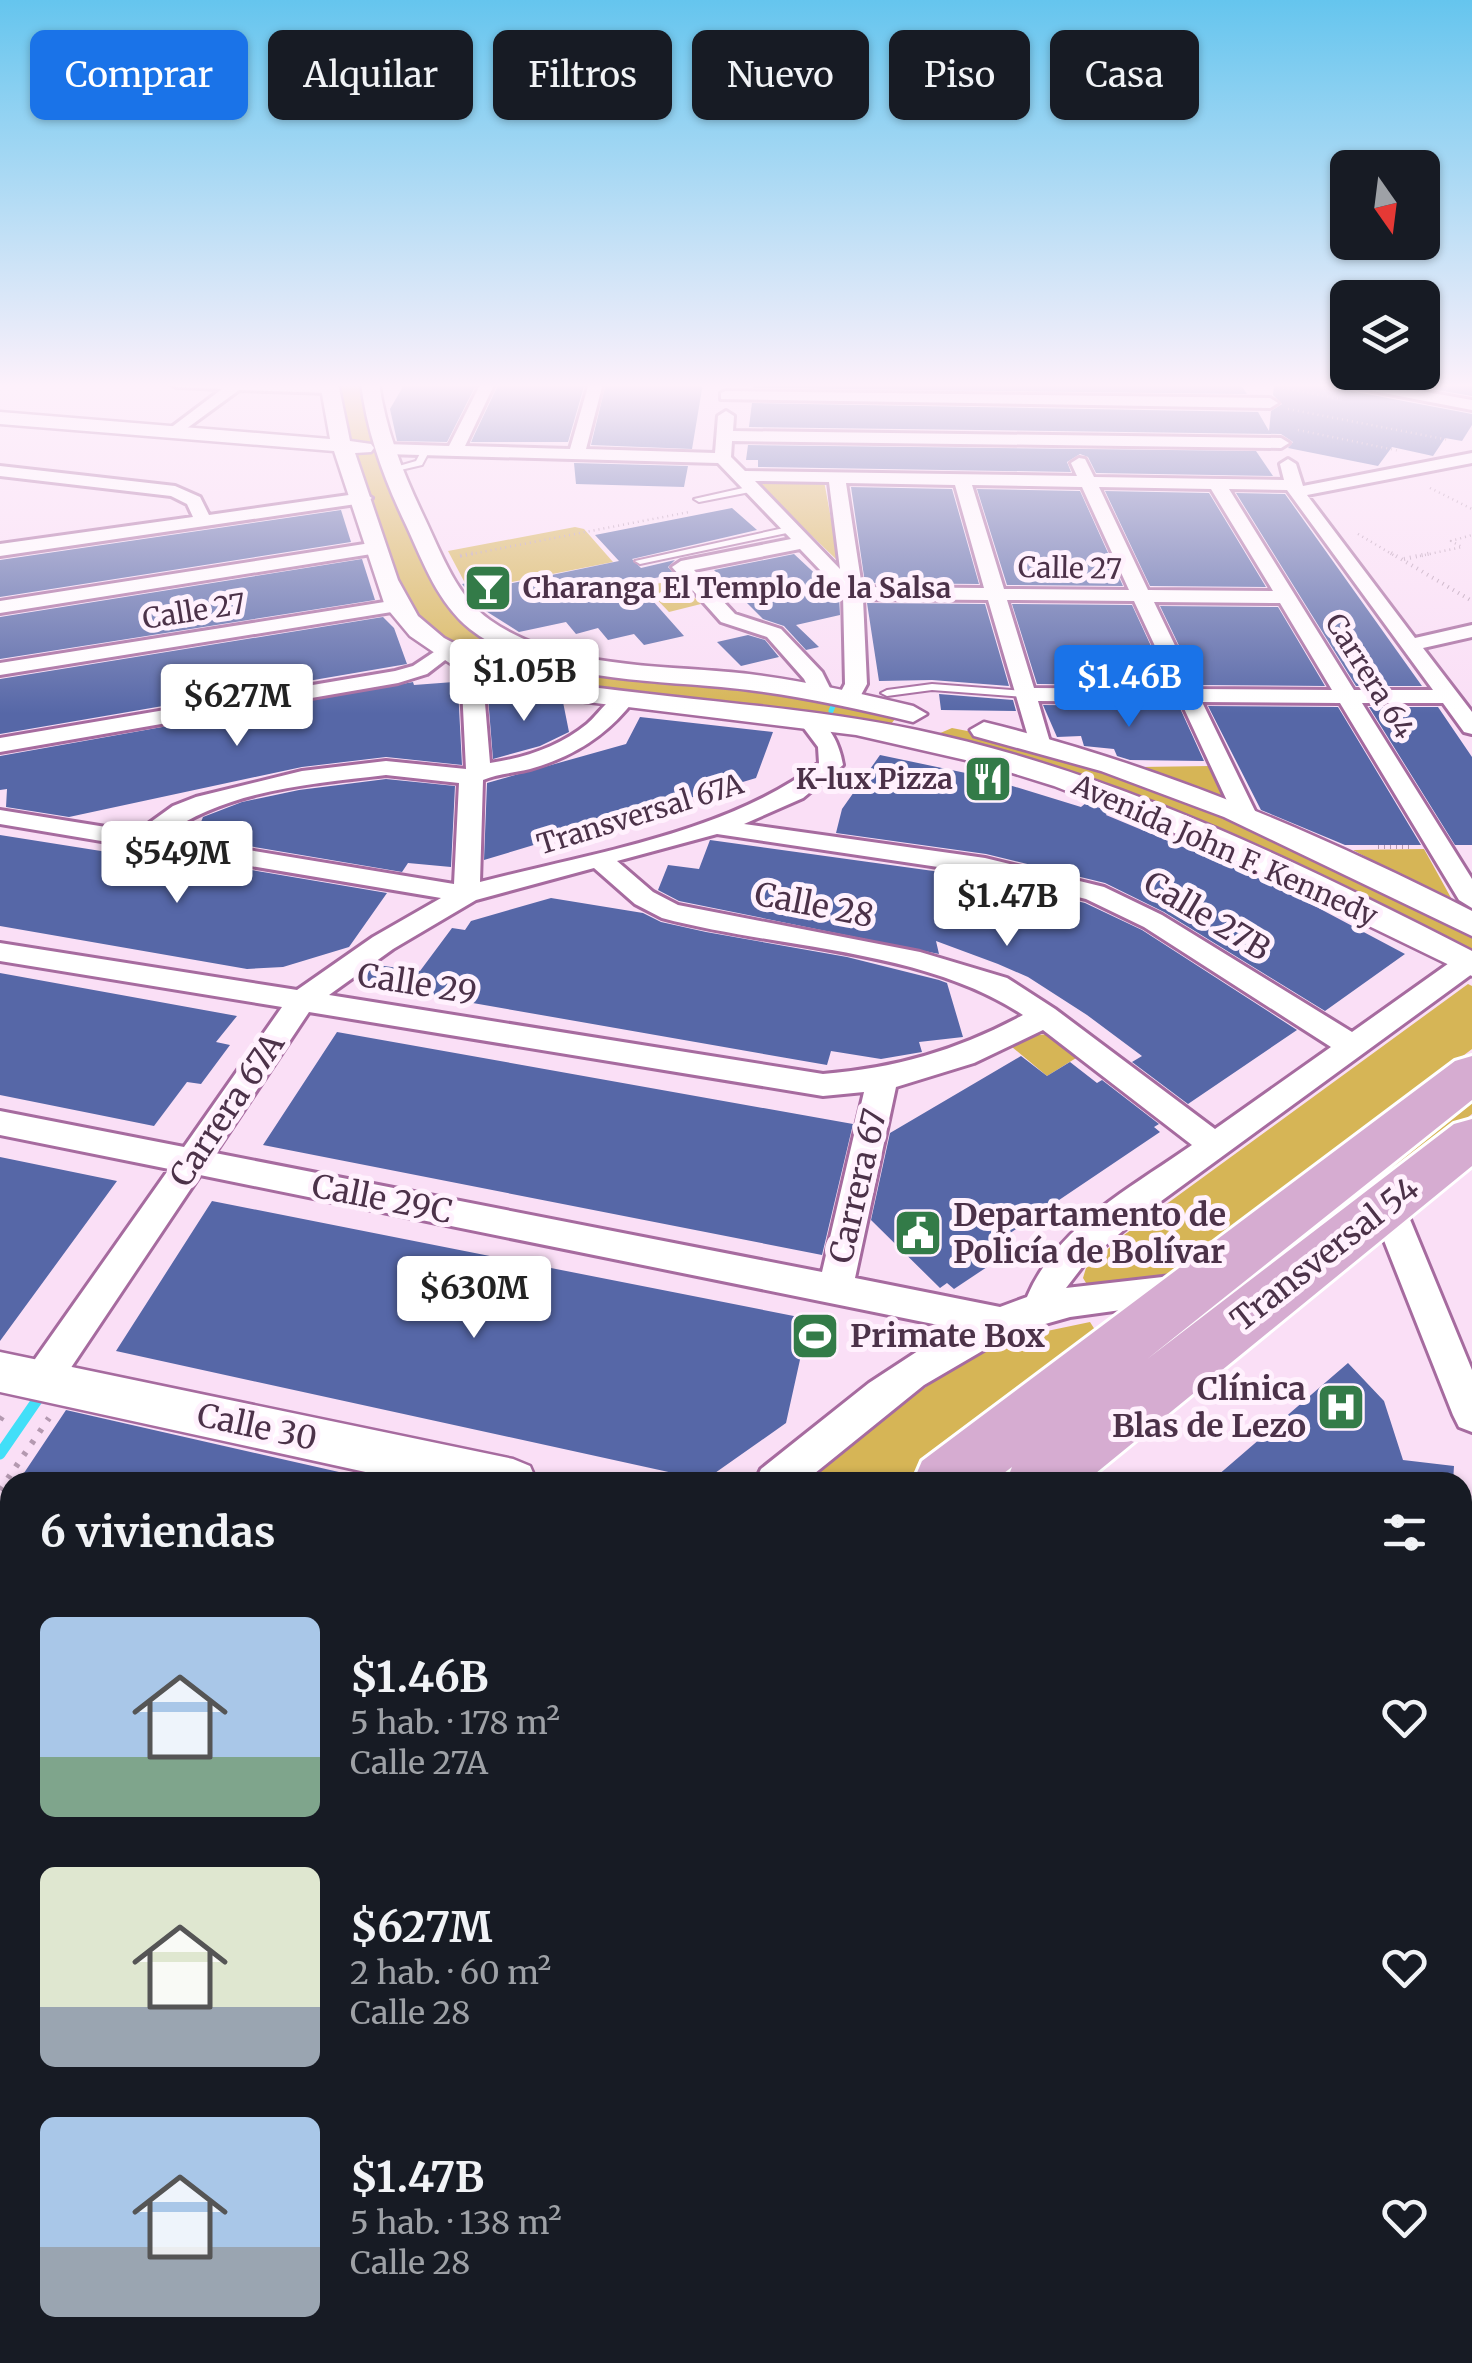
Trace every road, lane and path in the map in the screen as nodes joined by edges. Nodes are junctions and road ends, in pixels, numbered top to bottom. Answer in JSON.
{"nodes":[{"id":1,"x":180,"y":493,"type":"edge"},
{"id":2,"x":363,"y":493,"type":"edge"},
{"id":3,"x":394,"y":493,"type":"edge"},
{"id":4,"x":725,"y":493,"type":"edge"},
{"id":5,"x":729,"y":493,"type":"edge"},
{"id":6,"x":757,"y":493,"type":"edge"},
{"id":7,"x":839,"y":493,"type":"edge"},
{"id":8,"x":966,"y":493,"type":"edge"},
{"id":9,"x":1094,"y":493,"type":"edge"},
{"id":10,"x":1223,"y":493,"type":"edge"},
{"id":11,"x":1298,"y":493,"type":"edge"},
{"id":12,"x":1440,"y":493,"type":"edge"},
{"id":13,"x":362,"y":498,"type":"junction"},
{"id":14,"x":700,"y":498,"type":"dead end"},
{"id":15,"x":1472,"y":510,"type":"edge"},
{"id":16,"x":203,"y":520,"type":"junction"},
{"id":17,"x":1472,"y":535,"type":"edge"},
{"id":18,"x":799,"y":536,"type":"junction"},
{"id":19,"x":377,"y":548,"type":"junction"},
{"id":20,"x":0,"y":550,"type":"edge"},
{"id":21,"x":436,"y":561,"type":"junction"},
{"id":22,"x":640,"y":561,"type":"dead end"},
{"id":23,"x":853,"y":592,"type":"junction"},
{"id":24,"x":994,"y":594,"type":"junction"},
{"id":25,"x":1142,"y":597,"type":"junction"},
{"id":26,"x":1285,"y":598,"type":"junction"},
{"id":27,"x":1472,"y":601,"type":"edge"},
{"id":28,"x":398,"y":606,"type":"junction"},
{"id":29,"x":0,"y":607,"type":"edge"},
{"id":30,"x":1472,"y":631,"type":"edge"},
{"id":31,"x":1411,"y":645,"type":"junction"},
{"id":32,"x":446,"y":650,"type":"junction"},
{"id":33,"x":0,"y":670,"type":"edge"},
{"id":34,"x":496,"y":675,"type":"junction"},
{"id":35,"x":822,"y":694,"type":"junction"},
{"id":36,"x":1025,"y":694,"type":"junction"},
{"id":37,"x":1188,"y":695,"type":"junction"},
{"id":38,"x":1347,"y":697,"type":"junction"},
{"id":39,"x":1449,"y":697,"type":"junction"},
{"id":40,"x":624,"y":699,"type":"junction"},
{"id":41,"x":852,"y":700,"type":"junction"},
{"id":42,"x":882,"y":711,"type":"junction"},
{"id":43,"x":823,"y":725,"type":"junction"},
{"id":44,"x":1472,"y":728,"type":"edge"},
{"id":45,"x":925,"y":729,"type":"junction"},
{"id":46,"x":1039,"y":742,"type":"junction"},
{"id":47,"x":0,"y":745,"type":"edge"},
{"id":48,"x":475,"y":774,"type":"junction"},
{"id":49,"x":1244,"y":813,"type":"junction"},
{"id":50,"x":0,"y":817,"type":"edge"},
{"id":51,"x":716,"y":827,"type":"junction"},
{"id":52,"x":145,"y":838,"type":"junction"},
{"id":53,"x":1440,"y":846,"type":"junction"},
{"id":54,"x":1335,"y":852,"type":"junction"},
{"id":55,"x":600,"y":860,"type":"junction"},
{"id":56,"x":466,"y":894,"type":"junction"},
{"id":57,"x":1472,"y":900,"type":"edge"},
{"id":58,"x":1472,"y":925,"type":"edge"},
{"id":59,"x":0,"y":952,"type":"edge"},
{"id":60,"x":1471,"y":964,"type":"edge"},
{"id":61,"x":302,"y":1001,"type":"junction"},
{"id":62,"x":1045,"y":1016,"type":"junction"},
{"id":63,"x":1354,"y":1047,"type":"junction"},
{"id":64,"x":1472,"y":1074,"type":"edge"},
{"id":65,"x":882,"y":1082,"type":"junction"},
{"id":66,"x":0,"y":1123,"type":"edge"},
{"id":67,"x":1472,"y":1138,"type":"edge"},
{"id":68,"x":1215,"y":1146,"type":"junction"},
{"id":69,"x":192,"y":1160,"type":"junction"},
{"id":70,"x":1386,"y":1206,"type":"junction"},
{"id":71,"x":1194,"y":1289,"type":"junction"},
{"id":72,"x":835,"y":1291,"type":"junction"},
{"id":73,"x":1040,"y":1309,"type":"junction"},
{"id":74,"x":1000,"y":1322,"type":"junction"},
{"id":75,"x":37,"y":1380,"type":"edge"},
{"id":76,"x":1472,"y":1415,"type":"edge"},
{"id":77,"x":6,"y":1472,"type":"edge"},
{"id":78,"x":467,"y":1472,"type":"edge"},
{"id":79,"x":788,"y":1472,"type":"edge"},
{"id":80,"x":957,"y":1472,"type":"edge"},
{"id":81,"x":1050,"y":1472,"type":"edge"}],
"edges":[{"from":1,"to":16,"type":"street"},
{"from":2,"to":13,"type":"street","name":"Avenida John F. Kennedy"},
{"from":3,"to":21,"type":"street","name":"Avenida John F. Kennedy"},
{"from":4,"to":14,"type":"lane"},
{"from":5,"to":21,"type":"path"},
{"from":6,"to":18,"type":"street"},
{"from":7,"to":23,"type":"street"},
{"from":8,"to":24,"type":"street"},
{"from":9,"to":25,"type":"street"},
{"from":10,"to":26,"type":"street","name":"Carrera 64"},
{"from":11,"to":31,"type":"street"},
{"from":12,"to":15,"type":"path"},
{"from":13,"to":16,"type":"street"},
{"from":13,"to":19,"type":"street","name":"Avenida John F. Kennedy"},
{"from":16,"to":20,"type":"street"},
{"from":17,"to":27,"type":"path"},
{"from":18,"to":22,"type":"lane"},
{"from":18,"to":23,"type":"street"},
{"from":18,"to":35,"type":"street"},
{"from":19,"to":28,"type":"street","name":"Avenida John F. Kennedy"},
{"from":19,"to":29,"type":"street"},
{"from":21,"to":35,"type":"street","name":"Avenida John F. Kennedy"},
{"from":23,"to":24,"type":"street","name":"Calle 27"},
{"from":23,"to":41,"type":"street"},
{"from":24,"to":25,"type":"street","name":"Calle 27"},
{"from":24,"to":36,"type":"street"},
{"from":25,"to":26,"type":"street","name":"Calle 27"},
{"from":25,"to":37,"type":"street"},
{"from":26,"to":38,"type":"street","name":"Carrera 64"},
{"from":28,"to":32,"type":"street","name":"Avenida John F. Kennedy"},
{"from":28,"to":33,"type":"street","name":"Calle 27"},
{"from":30,"to":31,"type":"street"},
{"from":31,"to":39,"type":"street"},
{"from":32,"to":34,"type":"street","name":"Avenida John F. Kennedy"},
{"from":32,"to":47,"type":"street"},
{"from":34,"to":40,"type":"street","name":"Avenida John F. Kennedy"},
{"from":34,"to":48,"type":"street"},
{"from":35,"to":41,"type":"street","name":"Avenida John F. Kennedy"},
{"from":36,"to":37,"type":"street"},
{"from":36,"to":42,"type":"lane"},
{"from":36,"to":46,"type":"street"},
{"from":37,"to":38,"type":"street"},
{"from":37,"to":49,"type":"street"},
{"from":38,"to":39,"type":"street"},
{"from":38,"to":53,"type":"street","name":"Carrera 64"},
{"from":39,"to":44,"type":"street"},
{"from":40,"to":43,"type":"street","name":"Avenida John F. Kennedy"},
{"from":40,"to":48,"type":"street"},
{"from":41,"to":42,"type":"street","name":"Avenida John F. Kennedy"},
{"from":42,"to":43,"type":"street","name":"Avenida John F. Kennedy"},
{"from":42,"to":45,"type":"street","name":"Avenida John F. Kennedy"},
{"from":43,"to":51,"type":"street","name":"Transversal 67A"},
{"from":45,"to":46,"type":"street","name":"Avenida John F. Kennedy"},
{"from":45,"to":60,"type":"street","name":"Avenida John F. Kennedy"},
{"from":46,"to":49,"type":"street","name":"Avenida John F. Kennedy"},
{"from":48,"to":52,"type":"street"},
{"from":48,"to":56,"type":"street"},
{"from":49,"to":54,"type":"street","name":"Avenida John F. Kennedy"},
{"from":50,"to":52,"type":"street"},
{"from":51,"to":55,"type":"street","name":"Transversal 67A"},
{"from":51,"to":63,"type":"street","name":"Calle 27B"},
{"from":52,"to":56,"type":"street"},
{"from":53,"to":54,"type":"path"},
{"from":53,"to":57,"type":"street","name":"Carrera 64"},
{"from":54,"to":58,"type":"street","name":"Avenida John F. Kennedy"},
{"from":55,"to":56,"type":"street","name":"Transversal 67A"},
{"from":55,"to":62,"type":"street","name":"Calle 28"},
{"from":56,"to":61,"type":"street","name":"Carrera 67A"},
{"from":59,"to":61,"type":"street","name":"Calle 29"},
{"from":60,"to":63,"type":"street"},
{"from":61,"to":65,"type":"street","name":"Calle 29"},
{"from":61,"to":69,"type":"street","name":"Carrera 67A"},
{"from":62,"to":65,"type":"street","name":"Calle 29"},
{"from":62,"to":68,"type":"street","name":"Calle 28"},
{"from":63,"to":68,"type":"street"},
{"from":64,"to":71,"type":"main road","name":"Transversal 54"},
{"from":65,"to":72,"type":"street","name":"Carrera 67"},
{"from":66,"to":69,"type":"street","name":"Calle 29C"},
{"from":67,"to":70,"type":"main road","name":"Transversal 54"},
{"from":68,"to":73,"type":"street"},
{"from":69,"to":72,"type":"street","name":"Calle 29C"},
{"from":69,"to":75,"type":"street","name":"Carrera 67A"},
{"from":70,"to":76,"type":"street"},
{"from":70,"to":81,"type":"main road","name":"Transversal 54"},
{"from":71,"to":73,"type":"street","name":"Transversal 54"},
{"from":71,"to":80,"type":"main road","name":"Transversal 54"},
{"from":72,"to":74,"type":"street","name":"Calle 29C"},
{"from":73,"to":74,"type":"street","name":"Transversal 54"},
{"from":74,"to":79,"type":"street","name":"Transversal 54"},
{"from":75,"to":77,"type":"path"},
{"from":75,"to":78,"type":"street","name":"Calle 30"}]}
